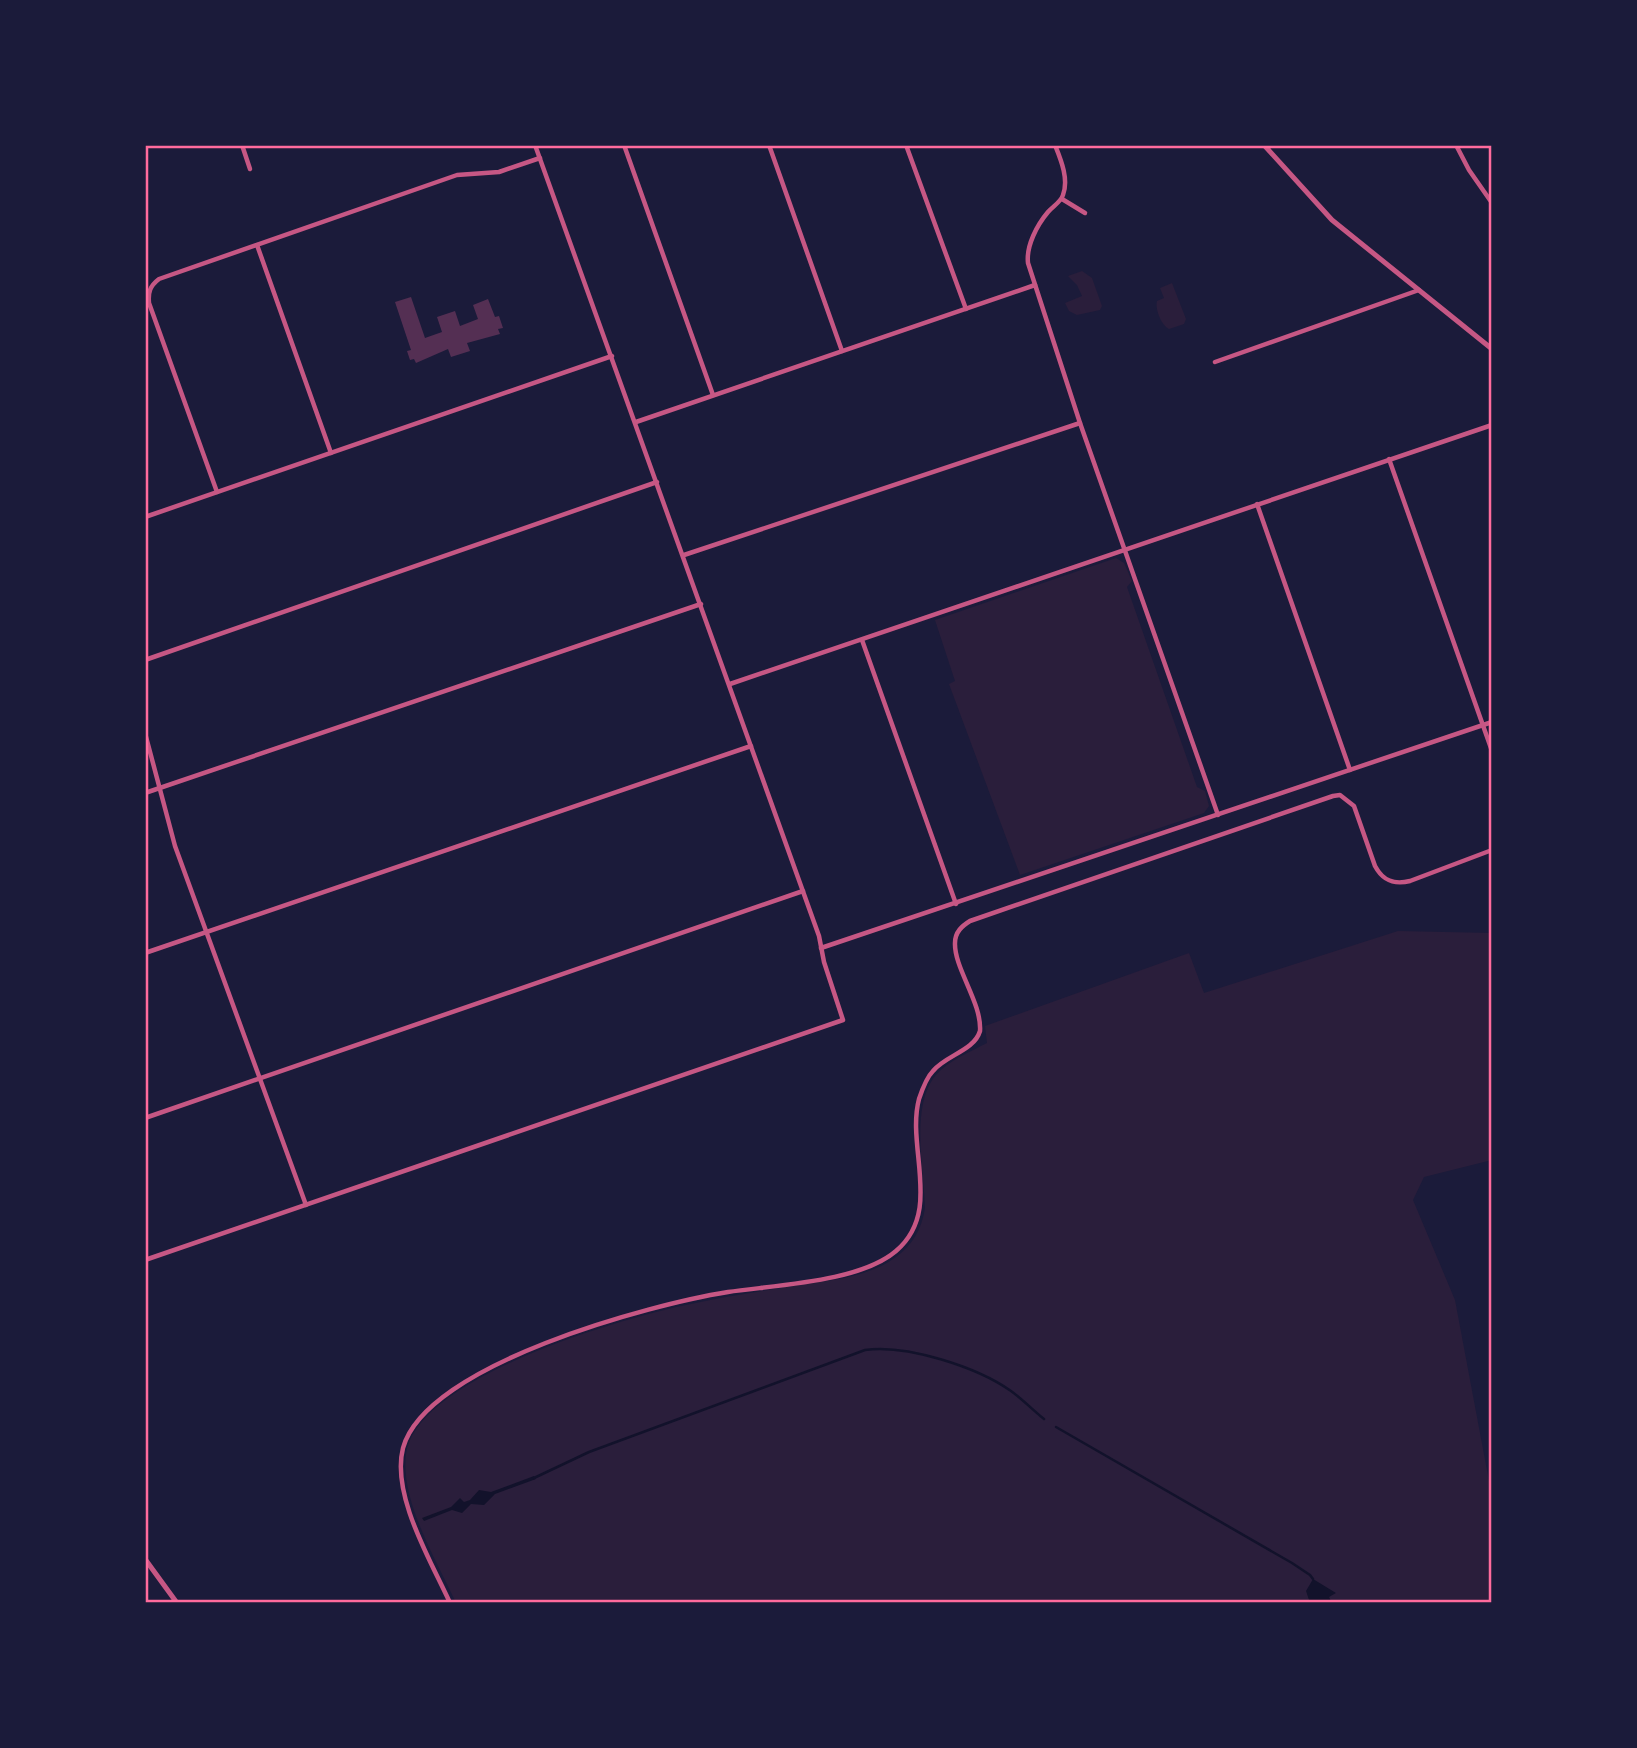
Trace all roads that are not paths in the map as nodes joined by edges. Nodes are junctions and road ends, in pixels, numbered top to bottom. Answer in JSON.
{"nodes":[{"id":1,"x":242,"y":145,"type":"edge"},
{"id":2,"x":536,"y":145,"type":"edge"},
{"id":3,"x":624,"y":145,"type":"edge"},
{"id":4,"x":769,"y":145,"type":"edge"},
{"id":5,"x":906,"y":145,"type":"edge"},
{"id":6,"x":1055,"y":145,"type":"edge"},
{"id":7,"x":1264,"y":145,"type":"edge"},
{"id":8,"x":1456,"y":145,"type":"edge"},
{"id":9,"x":540,"y":159,"type":"junction"},
{"id":10,"x":250,"y":169,"type":"dead end"},
{"id":11,"x":1062,"y":199,"type":"junction"},
{"id":12,"x":1492,"y":203,"type":"edge"},
{"id":13,"x":1085,"y":214,"type":"dead end"},
{"id":14,"x":257,"y":245,"type":"junction"},
{"id":15,"x":1035,"y":285,"type":"junction"},
{"id":16,"x":1419,"y":290,"type":"junction"},
{"id":17,"x":967,"y":309,"type":"junction"},
{"id":18,"x":1492,"y":349,"type":"edge"},
{"id":19,"x":842,"y":351,"type":"junction"},
{"id":20,"x":612,"y":356,"type":"junction"},
{"id":21,"x":1215,"y":362,"type":"dead end"},
{"id":22,"x":713,"y":395,"type":"junction"},
{"id":23,"x":636,"y":422,"type":"junction"},
{"id":24,"x":1080,"y":423,"type":"junction"},
{"id":25,"x":1492,"y":425,"type":"edge"},
{"id":26,"x":331,"y":453,"type":"junction"},
{"id":27,"x":1389,"y":459,"type":"junction"},
{"id":28,"x":657,"y":482,"type":"junction"},
{"id":29,"x":217,"y":492,"type":"junction"},
{"id":30,"x":1257,"y":504,"type":"junction"},
{"id":31,"x":145,"y":517,"type":"edge"},
{"id":32,"x":1125,"y":550,"type":"junction"},
{"id":33,"x":684,"y":555,"type":"junction"},
{"id":34,"x":701,"y":604,"type":"junction"},
{"id":35,"x":862,"y":640,"type":"junction"},
{"id":36,"x":145,"y":660,"type":"edge"},
{"id":37,"x":730,"y":684,"type":"junction"},
{"id":38,"x":1492,"y":722,"type":"edge"},
{"id":39,"x":1482,"y":725,"type":"junction"},
{"id":40,"x":145,"y":733,"type":"edge"},
{"id":41,"x":751,"y":746,"type":"junction"},
{"id":42,"x":1492,"y":751,"type":"edge"},
{"id":43,"x":1350,"y":770,"type":"junction"},
{"id":44,"x":159,"y":788,"type":"junction"},
{"id":45,"x":145,"y":793,"type":"edge"},
{"id":46,"x":1218,"y":815,"type":"junction"},
{"id":47,"x":1492,"y":850,"type":"edge"},
{"id":48,"x":803,"y":891,"type":"junction"},
{"id":49,"x":956,"y":904,"type":"junction"},
{"id":50,"x":206,"y":931,"type":"junction"},
{"id":51,"x":821,"y":948,"type":"junction"},
{"id":52,"x":145,"y":953,"type":"edge"},
{"id":53,"x":259,"y":1078,"type":"junction"},
{"id":54,"x":145,"y":1118,"type":"edge"},
{"id":55,"x":306,"y":1205,"type":"junction"},
{"id":56,"x":145,"y":1260,"type":"edge"},
{"id":57,"x":145,"y":1559,"type":"edge"},
{"id":58,"x":177,"y":1603,"type":"edge"},
{"id":59,"x":450,"y":1603,"type":"edge"}],
"edges":[{"from":1,"to":10,"type":"street"},
{"from":2,"to":9,"type":"street"},
{"from":3,"to":22,"type":"street"},
{"from":4,"to":19,"type":"street"},
{"from":5,"to":17,"type":"street"},
{"from":6,"to":11,"type":"street"},
{"from":7,"to":16,"type":"street"},
{"from":8,"to":12,"type":"street"},
{"from":9,"to":14,"type":"street"},
{"from":9,"to":20,"type":"street"},
{"from":11,"to":13,"type":"street"},
{"from":11,"to":15,"type":"street"},
{"from":14,"to":26,"type":"street"},
{"from":14,"to":29,"type":"street"},
{"from":15,"to":17,"type":"street"},
{"from":15,"to":24,"type":"street"},
{"from":16,"to":18,"type":"street"},
{"from":16,"to":21,"type":"street"},
{"from":17,"to":19,"type":"street"},
{"from":19,"to":22,"type":"street"},
{"from":20,"to":23,"type":"street"},
{"from":20,"to":26,"type":"street"},
{"from":22,"to":23,"type":"street"},
{"from":23,"to":28,"type":"street"},
{"from":24,"to":32,"type":"street"},
{"from":24,"to":33,"type":"street"},
{"from":25,"to":27,"type":"street"},
{"from":26,"to":29,"type":"street"},
{"from":27,"to":30,"type":"street"},
{"from":27,"to":39,"type":"street"},
{"from":28,"to":33,"type":"street"},
{"from":28,"to":36,"type":"street"},
{"from":29,"to":31,"type":"street"},
{"from":30,"to":32,"type":"street"},
{"from":30,"to":43,"type":"street"},
{"from":32,"to":35,"type":"street"},
{"from":32,"to":46,"type":"street"},
{"from":33,"to":34,"type":"street"},
{"from":34,"to":37,"type":"street"},
{"from":34,"to":44,"type":"street"},
{"from":35,"to":37,"type":"street"},
{"from":35,"to":49,"type":"street"},
{"from":37,"to":41,"type":"street"},
{"from":38,"to":39,"type":"street"},
{"from":39,"to":42,"type":"street"},
{"from":39,"to":43,"type":"street"},
{"from":40,"to":44,"type":"street"},
{"from":41,"to":48,"type":"street"},
{"from":41,"to":50,"type":"street"},
{"from":43,"to":46,"type":"street"},
{"from":44,"to":45,"type":"street"},
{"from":44,"to":50,"type":"street"},
{"from":46,"to":49,"type":"street"},
{"from":47,"to":59,"type":"street"},
{"from":48,"to":51,"type":"street"},
{"from":48,"to":53,"type":"street"},
{"from":49,"to":51,"type":"street"},
{"from":50,"to":52,"type":"street"},
{"from":50,"to":53,"type":"street"},
{"from":51,"to":55,"type":"street"},
{"from":53,"to":54,"type":"street"},
{"from":53,"to":55,"type":"street"},
{"from":55,"to":56,"type":"street"},
{"from":57,"to":58,"type":"street"}]}
